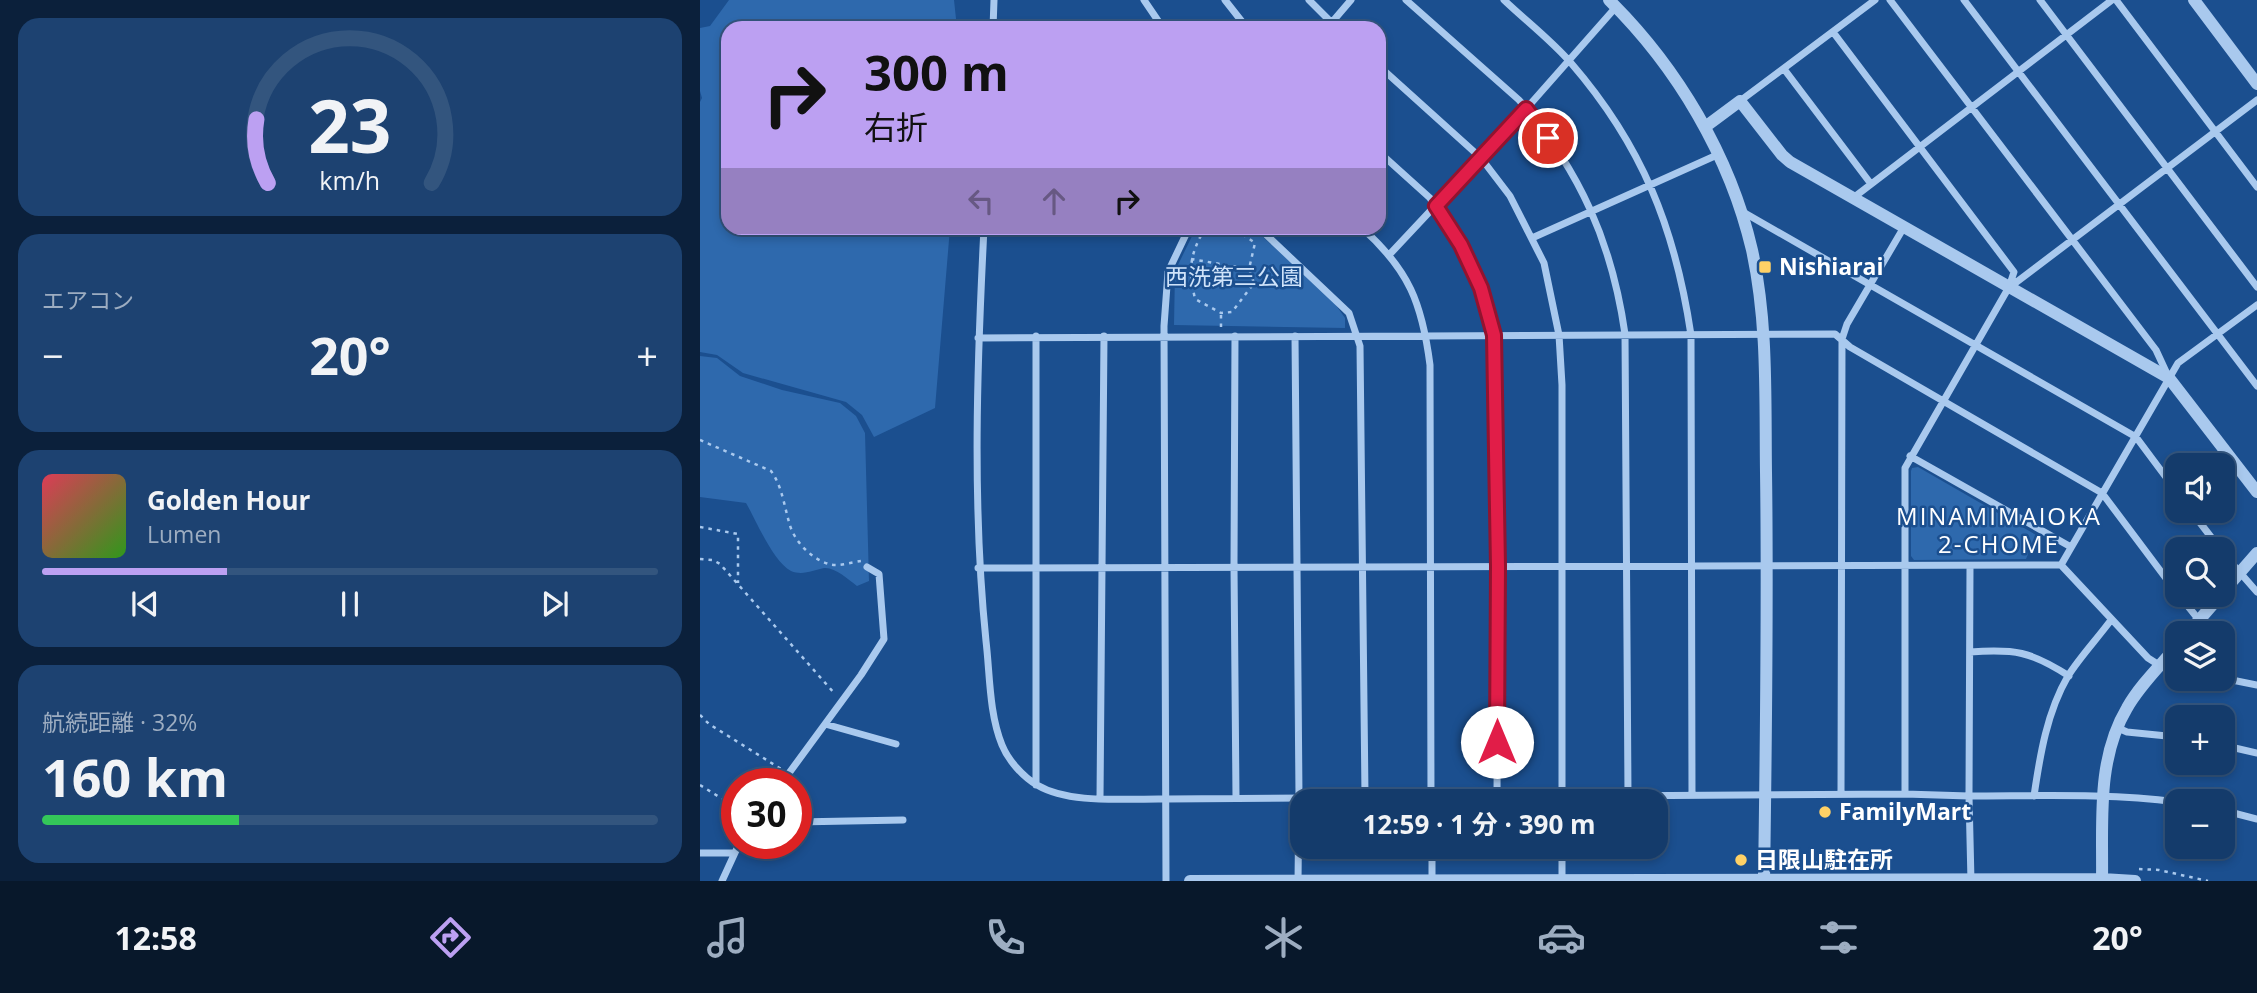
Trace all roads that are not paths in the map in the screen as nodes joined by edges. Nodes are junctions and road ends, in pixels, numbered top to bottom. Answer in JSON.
{"nodes":[{"id":1,"x":995,"y":0,"type":"edge"},
{"id":2,"x":1144,"y":0,"type":"edge"},
{"id":3,"x":1225,"y":0,"type":"edge"},
{"id":4,"x":1309,"y":0,"type":"edge"},
{"id":5,"x":1352,"y":0,"type":"edge"},
{"id":6,"x":1406,"y":0,"type":"edge"},
{"id":7,"x":1504,"y":0,"type":"edge"},
{"id":8,"x":1875,"y":0,"type":"edge"},
{"id":9,"x":1890,"y":0,"type":"edge"},
{"id":10,"x":1964,"y":0,"type":"edge"},
{"id":11,"x":2040,"y":0,"type":"edge"},
{"id":12,"x":2114,"y":0,"type":"edge"},
{"id":13,"x":2194,"y":0,"type":"edge"},
{"id":14,"x":1612,"y":4,"type":"edge"},
{"id":15,"x":994,"y":21,"type":"edge"},
{"id":16,"x":1158,"y":21,"type":"edge"},
{"id":17,"x":1242,"y":21,"type":"edge"},
{"id":18,"x":1328,"y":21,"type":"edge"},
{"id":19,"x":1336,"y":21,"type":"edge"},
{"id":20,"x":1833,"y":32,"type":"junction"},
{"id":21,"x":2068,"y":35,"type":"junction"},
{"id":22,"x":1569,"y":61,"type":"junction"},
{"id":23,"x":1784,"y":69,"type":"junction"},
{"id":24,"x":1386,"y":72,"type":"edge"},
{"id":25,"x":2018,"y":72,"type":"junction"},
{"id":26,"x":2257,"y":84,"type":"edge"},
{"id":27,"x":2257,"y":100,"type":"edge"},
{"id":28,"x":1741,"y":101,"type":"junction"},
{"id":29,"x":1973,"y":106,"type":"junction"},
{"id":30,"x":1526,"y":109,"type":"junction"},
{"id":31,"x":1705,"y":127,"type":"junction"},
{"id":32,"x":2214,"y":131,"type":"junction"},
{"id":33,"x":1919,"y":147,"type":"junction"},
{"id":34,"x":1717,"y":155,"type":"junction"},
{"id":35,"x":1481,"y":158,"type":"junction"},
{"id":36,"x":1386,"y":159,"type":"edge"},
{"id":37,"x":2167,"y":168,"type":"junction"},
{"id":38,"x":1871,"y":184,"type":"junction"},
{"id":39,"x":1650,"y":185,"type":"junction"},
{"id":40,"x":2257,"y":187,"type":"edge"},
{"id":41,"x":1853,"y":198,"type":"junction"},
{"id":42,"x":2119,"y":204,"type":"junction"},
{"id":43,"x":1436,"y":206,"type":"junction"},
{"id":44,"x":1740,"y":210,"type":"junction"},
{"id":45,"x":1592,"y":211,"type":"junction"},
{"id":46,"x":1904,"y":227,"type":"junction"},
{"id":47,"x":984,"y":235,"type":"edge"},
{"id":48,"x":1186,"y":235,"type":"edge"},
{"id":49,"x":1266,"y":235,"type":"edge"},
{"id":50,"x":1370,"y":235,"type":"edge"},
{"id":51,"x":1532,"y":238,"type":"junction"},
{"id":52,"x":2072,"y":240,"type":"junction"},
{"id":53,"x":1390,"y":254,"type":"junction"},
{"id":54,"x":1870,"y":285,"type":"junction"},
{"id":55,"x":2009,"y":287,"type":"junction"},
{"id":56,"x":2257,"y":287,"type":"edge"},
{"id":57,"x":2257,"y":305,"type":"edge"},
{"id":58,"x":1625,"y":334,"type":"junction"},
{"id":59,"x":1763,"y":334,"type":"junction"},
{"id":60,"x":1164,"y":335,"type":"junction"},
{"id":61,"x":1358,"y":335,"type":"junction"},
{"id":62,"x":1426,"y":335,"type":"junction"},
{"id":63,"x":1494,"y":335,"type":"junction"},
{"id":64,"x":1559,"y":335,"type":"junction"},
{"id":65,"x":1691,"y":335,"type":"junction"},
{"id":66,"x":2218,"y":335,"type":"junction"},
{"id":67,"x":1036,"y":336,"type":"junction"},
{"id":68,"x":1104,"y":336,"type":"junction"},
{"id":69,"x":1235,"y":336,"type":"junction"},
{"id":70,"x":1295,"y":336,"type":"junction"},
{"id":71,"x":978,"y":338,"type":"junction"},
{"id":72,"x":1842,"y":340,"type":"junction"},
{"id":73,"x":1975,"y":346,"type":"junction"},
{"id":74,"x":2169,"y":378,"type":"junction"},
{"id":75,"x":2257,"y":386,"type":"edge"},
{"id":76,"x":1944,"y":400,"type":"junction"},
{"id":77,"x":2136,"y":437,"type":"junction"},
{"id":78,"x":1910,"y":456,"type":"junction"},
{"id":79,"x":2165,"y":476,"type":"edge"},
{"id":80,"x":2257,"y":492,"type":"edge"},
{"id":81,"x":2102,"y":493,"type":"junction"},
{"id":82,"x":2071,"y":547,"type":"junction"},
{"id":83,"x":2257,"y":553,"type":"edge"},
{"id":84,"x":2061,"y":565,"type":"junction"},
{"id":85,"x":1234,"y":566,"type":"junction"},
{"id":86,"x":1430,"y":566,"type":"junction"},
{"id":87,"x":1498,"y":566,"type":"junction"},
{"id":88,"x":1627,"y":566,"type":"junction"},
{"id":89,"x":1691,"y":566,"type":"junction"},
{"id":90,"x":1767,"y":566,"type":"junction"},
{"id":91,"x":1840,"y":566,"type":"junction"},
{"id":92,"x":1904,"y":566,"type":"junction"},
{"id":93,"x":1970,"y":566,"type":"junction"},
{"id":94,"x":867,"y":567,"type":"road end"},
{"id":95,"x":1101,"y":567,"type":"junction"},
{"id":96,"x":1167,"y":567,"type":"junction"},
{"id":97,"x":1298,"y":567,"type":"junction"},
{"id":98,"x":1364,"y":567,"type":"junction"},
{"id":99,"x":1561,"y":567,"type":"junction"},
{"id":100,"x":978,"y":568,"type":"junction"},
{"id":101,"x":1036,"y":568,"type":"junction"},
{"id":102,"x":2235,"y":569,"type":"edge"},
{"id":103,"x":2239,"y":574,"type":"junction"},
{"id":104,"x":2165,"y":577,"type":"edge"},
{"id":105,"x":2235,"y":579,"type":"edge"},
{"id":106,"x":2257,"y":593,"type":"edge"},
{"id":107,"x":2188,"y":607,"type":"edge"},
{"id":108,"x":2210,"y":607,"type":"edge"},
{"id":109,"x":2111,"y":620,"type":"junction"},
{"id":110,"x":2199,"y":620,"type":"joint"},
{"id":111,"x":1970,"y":652,"type":"junction"},
{"id":112,"x":2165,"y":659,"type":"edge"},
{"id":113,"x":2159,"y":665,"type":"junction"},
{"id":114,"x":2165,"y":667,"type":"edge"},
{"id":115,"x":2069,"y":676,"type":"junction"},
{"id":116,"x":2235,"y":681,"type":"edge"},
{"id":117,"x":2257,"y":685,"type":"edge"},
{"id":118,"x":825,"y":724,"type":"junction"},
{"id":119,"x":2118,"y":727,"type":"junction"},
{"id":120,"x":2165,"y":736,"type":"edge"},
{"id":121,"x":896,"y":744,"type":"dead end"},
{"id":122,"x":2235,"y":748,"type":"edge"},
{"id":123,"x":2257,"y":753,"type":"edge"},
{"id":124,"x":792,"y":768,"type":"edge"},
{"id":125,"x":1036,"y":785,"type":"junction"},
{"id":126,"x":1299,"y":789,"type":"edge"},
{"id":127,"x":1365,"y":789,"type":"edge"},
{"id":128,"x":1431,"y":789,"type":"edge"},
{"id":129,"x":1497,"y":789,"type":"edge"},
{"id":130,"x":1562,"y":789,"type":"edge"},
{"id":131,"x":1628,"y":789,"type":"edge"},
{"id":132,"x":1841,"y":794,"type":"junction"},
{"id":133,"x":1905,"y":794,"type":"junction"},
{"id":134,"x":1668,"y":795,"type":"edge"},
{"id":135,"x":1692,"y":795,"type":"junction"},
{"id":136,"x":1290,"y":796,"type":"edge"},
{"id":137,"x":1765,"y":796,"type":"junction"},
{"id":138,"x":1969,"y":796,"type":"junction"},
{"id":139,"x":2034,"y":796,"type":"junction"},
{"id":140,"x":2103,"y":796,"type":"junction"},
{"id":141,"x":1236,"y":797,"type":"junction"},
{"id":142,"x":1100,"y":798,"type":"junction"},
{"id":143,"x":1167,"y":799,"type":"junction"},
{"id":144,"x":2165,"y":801,"type":"edge"},
{"id":145,"x":2235,"y":813,"type":"edge"},
{"id":146,"x":2257,"y":819,"type":"edge"},
{"id":147,"x":903,"y":820,"type":"dead end"},
{"id":148,"x":812,"y":822,"type":"edge"},
{"id":149,"x":700,"y":853,"type":"edge"},
{"id":150,"x":721,"y":853,"type":"edge"},
{"id":151,"x":731,"y":859,"type":"edge"},
{"id":152,"x":1298,"y":859,"type":"edge"},
{"id":153,"x":1432,"y":859,"type":"edge"},
{"id":154,"x":1562,"y":859,"type":"edge"},
{"id":155,"x":1764,"y":880,"type":"edge"},
{"id":156,"x":1971,"y":880,"type":"edge"},
{"id":157,"x":2102,"y":880,"type":"edge"},
{"id":158,"x":722,"y":881,"type":"edge"},
{"id":159,"x":1166,"y":881,"type":"edge"},
{"id":160,"x":1190,"y":881,"type":"edge"},
{"id":161,"x":1297,"y":881,"type":"edge"},
{"id":162,"x":1432,"y":881,"type":"edge"},
{"id":163,"x":1562,"y":881,"type":"edge"},
{"id":164,"x":2135,"y":881,"type":"edge"}],
"edges":[{"from":1,"to":15,"type":"street"},
{"from":2,"to":16,"type":"street"},
{"from":3,"to":17,"type":"street"},
{"from":4,"to":18,"type":"street"},
{"from":5,"to":19,"type":"street"},
{"from":6,"to":30,"type":"street"},
{"from":7,"to":22,"type":"street"},
{"from":8,"to":20,"type":"street"},
{"from":9,"to":29,"type":"street"},
{"from":10,"to":25,"type":"street"},
{"from":11,"to":21,"type":"street"},
{"from":12,"to":21,"type":"street"},
{"from":12,"to":32,"type":"street"},
{"from":13,"to":26,"type":"street"},
{"from":14,"to":22,"type":"street"},
{"from":14,"to":31,"type":"street"},
{"from":20,"to":23,"type":"street"},
{"from":20,"to":33,"type":"street"},
{"from":21,"to":25,"type":"street"},
{"from":21,"to":37,"type":"street"},
{"from":22,"to":30,"type":"street"},
{"from":22,"to":39,"type":"street"},
{"from":23,"to":28,"type":"street"},
{"from":23,"to":38,"type":"street"},
{"from":24,"to":35,"type":"street"},
{"from":25,"to":29,"type":"street"},
{"from":25,"to":42,"type":"street"},
{"from":27,"to":32,"type":"street"},
{"from":28,"to":31,"type":"street"},
{"from":28,"to":41,"type":"street"},
{"from":29,"to":33,"type":"street"},
{"from":29,"to":52,"type":"street"},
{"from":30,"to":35,"type":"street"},
{"from":30,"to":45,"type":"street"},
{"from":31,"to":34,"type":"street"},
{"from":32,"to":37,"type":"street"},
{"from":32,"to":40,"type":"street"},
{"from":33,"to":38,"type":"street"},
{"from":33,"to":55,"type":"street"},
{"from":34,"to":39,"type":"street"},
{"from":34,"to":44,"type":"street"},
{"from":35,"to":43,"type":"street"},
{"from":35,"to":51,"type":"street"},
{"from":36,"to":43,"type":"street"},
{"from":37,"to":42,"type":"street"},
{"from":37,"to":56,"type":"street"},
{"from":38,"to":41,"type":"street"},
{"from":39,"to":45,"type":"street"},
{"from":39,"to":65,"type":"street"},
{"from":41,"to":46,"type":"street"},
{"from":42,"to":52,"type":"street"},
{"from":42,"to":66,"type":"street"},
{"from":43,"to":53,"type":"street"},
{"from":43,"to":63,"type":"street"},
{"from":44,"to":54,"type":"street"},
{"from":44,"to":59,"type":"street"},
{"from":45,"to":51,"type":"street"},
{"from":45,"to":58,"type":"street"},
{"from":46,"to":54,"type":"street"},
{"from":46,"to":55,"type":"street"},
{"from":47,"to":71,"type":"street"},
{"from":48,"to":60,"type":"street"},
{"from":49,"to":61,"type":"street"},
{"from":50,"to":53,"type":"street"},
{"from":51,"to":64,"type":"street"},
{"from":52,"to":55,"type":"street"},
{"from":52,"to":74,"type":"street"},
{"from":53,"to":62,"type":"street"},
{"from":54,"to":72,"type":"street"},
{"from":54,"to":73,"type":"street"},
{"from":55,"to":73,"type":"street"},
{"from":55,"to":74,"type":"street"},
{"from":57,"to":66,"type":"street"},
{"from":58,"to":64,"type":"street"},
{"from":58,"to":65,"type":"street"},
{"from":58,"to":88,"type":"street"},
{"from":59,"to":65,"type":"street"},
{"from":59,"to":72,"type":"street"},
{"from":59,"to":90,"type":"street"},
{"from":60,"to":68,"type":"street"},
{"from":60,"to":69,"type":"street"},
{"from":60,"to":96,"type":"street"},
{"from":61,"to":62,"type":"street"},
{"from":61,"to":70,"type":"street"},
{"from":61,"to":98,"type":"street"},
{"from":62,"to":63,"type":"street"},
{"from":62,"to":86,"type":"street"},
{"from":63,"to":64,"type":"street"},
{"from":63,"to":87,"type":"street"},
{"from":64,"to":99,"type":"street"},
{"from":65,"to":89,"type":"street"},
{"from":66,"to":74,"type":"street"},
{"from":66,"to":75,"type":"street"},
{"from":67,"to":68,"type":"street"},
{"from":67,"to":71,"type":"street"},
{"from":67,"to":101,"type":"street"},
{"from":68,"to":95,"type":"street"},
{"from":69,"to":70,"type":"street"},
{"from":69,"to":85,"type":"street"},
{"from":70,"to":97,"type":"street"},
{"from":71,"to":100,"type":"street"},
{"from":72,"to":76,"type":"street"},
{"from":72,"to":91,"type":"street"},
{"from":73,"to":76,"type":"street"},
{"from":73,"to":77,"type":"street"},
{"from":74,"to":77,"type":"street"},
{"from":74,"to":80,"type":"street"},
{"from":76,"to":78,"type":"street"},
{"from":76,"to":81,"type":"street"},
{"from":77,"to":79,"type":"street"},
{"from":77,"to":81,"type":"street"},
{"from":78,"to":82,"type":"street"},
{"from":78,"to":92,"type":"street"},
{"from":81,"to":82,"type":"street"},
{"from":81,"to":104,"type":"street"},
{"from":82,"to":84,"type":"street"},
{"from":83,"to":103,"type":"street"},
{"from":84,"to":93,"type":"street"},
{"from":84,"to":109,"type":"street"},
{"from":85,"to":96,"type":"street"},
{"from":85,"to":97,"type":"street"},
{"from":85,"to":141,"type":"street"},
{"from":86,"to":87,"type":"street"},
{"from":86,"to":98,"type":"street"},
{"from":86,"to":128,"type":"street"},
{"from":87,"to":99,"type":"street"},
{"from":87,"to":129,"type":"street"},
{"from":88,"to":89,"type":"street"},
{"from":88,"to":99,"type":"street"},
{"from":88,"to":131,"type":"street"},
{"from":89,"to":90,"type":"street"},
{"from":89,"to":135,"type":"street"},
{"from":90,"to":91,"type":"street"},
{"from":90,"to":137,"type":"street"},
{"from":91,"to":92,"type":"street"},
{"from":91,"to":132,"type":"street"},
{"from":92,"to":93,"type":"street"},
{"from":92,"to":133,"type":"street"},
{"from":93,"to":111,"type":"street"},
{"from":94,"to":118,"type":"street"},
{"from":95,"to":96,"type":"street"},
{"from":95,"to":101,"type":"street"},
{"from":95,"to":142,"type":"street"},
{"from":96,"to":143,"type":"street"},
{"from":97,"to":98,"type":"street"},
{"from":97,"to":126,"type":"street"},
{"from":98,"to":127,"type":"street"},
{"from":99,"to":130,"type":"street"},
{"from":100,"to":101,"type":"street"},
{"from":100,"to":125,"type":"street"},
{"from":101,"to":125,"type":"street"},
{"from":102,"to":103,"type":"street"},
{"from":103,"to":105,"type":"street"},
{"from":103,"to":106,"type":"street"},
{"from":107,"to":110,"type":"street"},
{"from":108,"to":110,"type":"street"},
{"from":109,"to":113,"type":"street"},
{"from":109,"to":115,"type":"street"},
{"from":111,"to":115,"type":"street"},
{"from":111,"to":138,"type":"street"},
{"from":112,"to":113,"type":"street"},
{"from":113,"to":114,"type":"street"},
{"from":113,"to":119,"type":"street"},
{"from":115,"to":139,"type":"street"},
{"from":116,"to":117,"type":"street"},
{"from":118,"to":121,"type":"street"},
{"from":118,"to":124,"type":"street"},
{"from":119,"to":120,"type":"street"},
{"from":119,"to":140,"type":"street"},
{"from":122,"to":123,"type":"street"},
{"from":125,"to":142,"type":"street"},
{"from":132,"to":133,"type":"street"},
{"from":132,"to":137,"type":"street"},
{"from":133,"to":138,"type":"street"},
{"from":134,"to":135,"type":"street"},
{"from":135,"to":137,"type":"street"},
{"from":136,"to":141,"type":"street"},
{"from":137,"to":155,"type":"street"},
{"from":138,"to":139,"type":"street"},
{"from":138,"to":156,"type":"street"},
{"from":139,"to":140,"type":"street"},
{"from":140,"to":144,"type":"street"},
{"from":140,"to":157,"type":"street"},
{"from":141,"to":143,"type":"street"},
{"from":142,"to":143,"type":"street"},
{"from":143,"to":159,"type":"street"},
{"from":145,"to":146,"type":"street"},
{"from":147,"to":148,"type":"street"},
{"from":149,"to":150,"type":"street"},
{"from":151,"to":158,"type":"street"},
{"from":152,"to":161,"type":"street"},
{"from":153,"to":162,"type":"street"},
{"from":154,"to":163,"type":"street"},
{"from":155,"to":156,"type":"street"},
{"from":155,"to":163,"type":"street"},
{"from":156,"to":157,"type":"street"},
{"from":157,"to":164,"type":"street"},
{"from":160,"to":161,"type":"street"},
{"from":161,"to":162,"type":"street"},
{"from":162,"to":163,"type":"street"}]}
